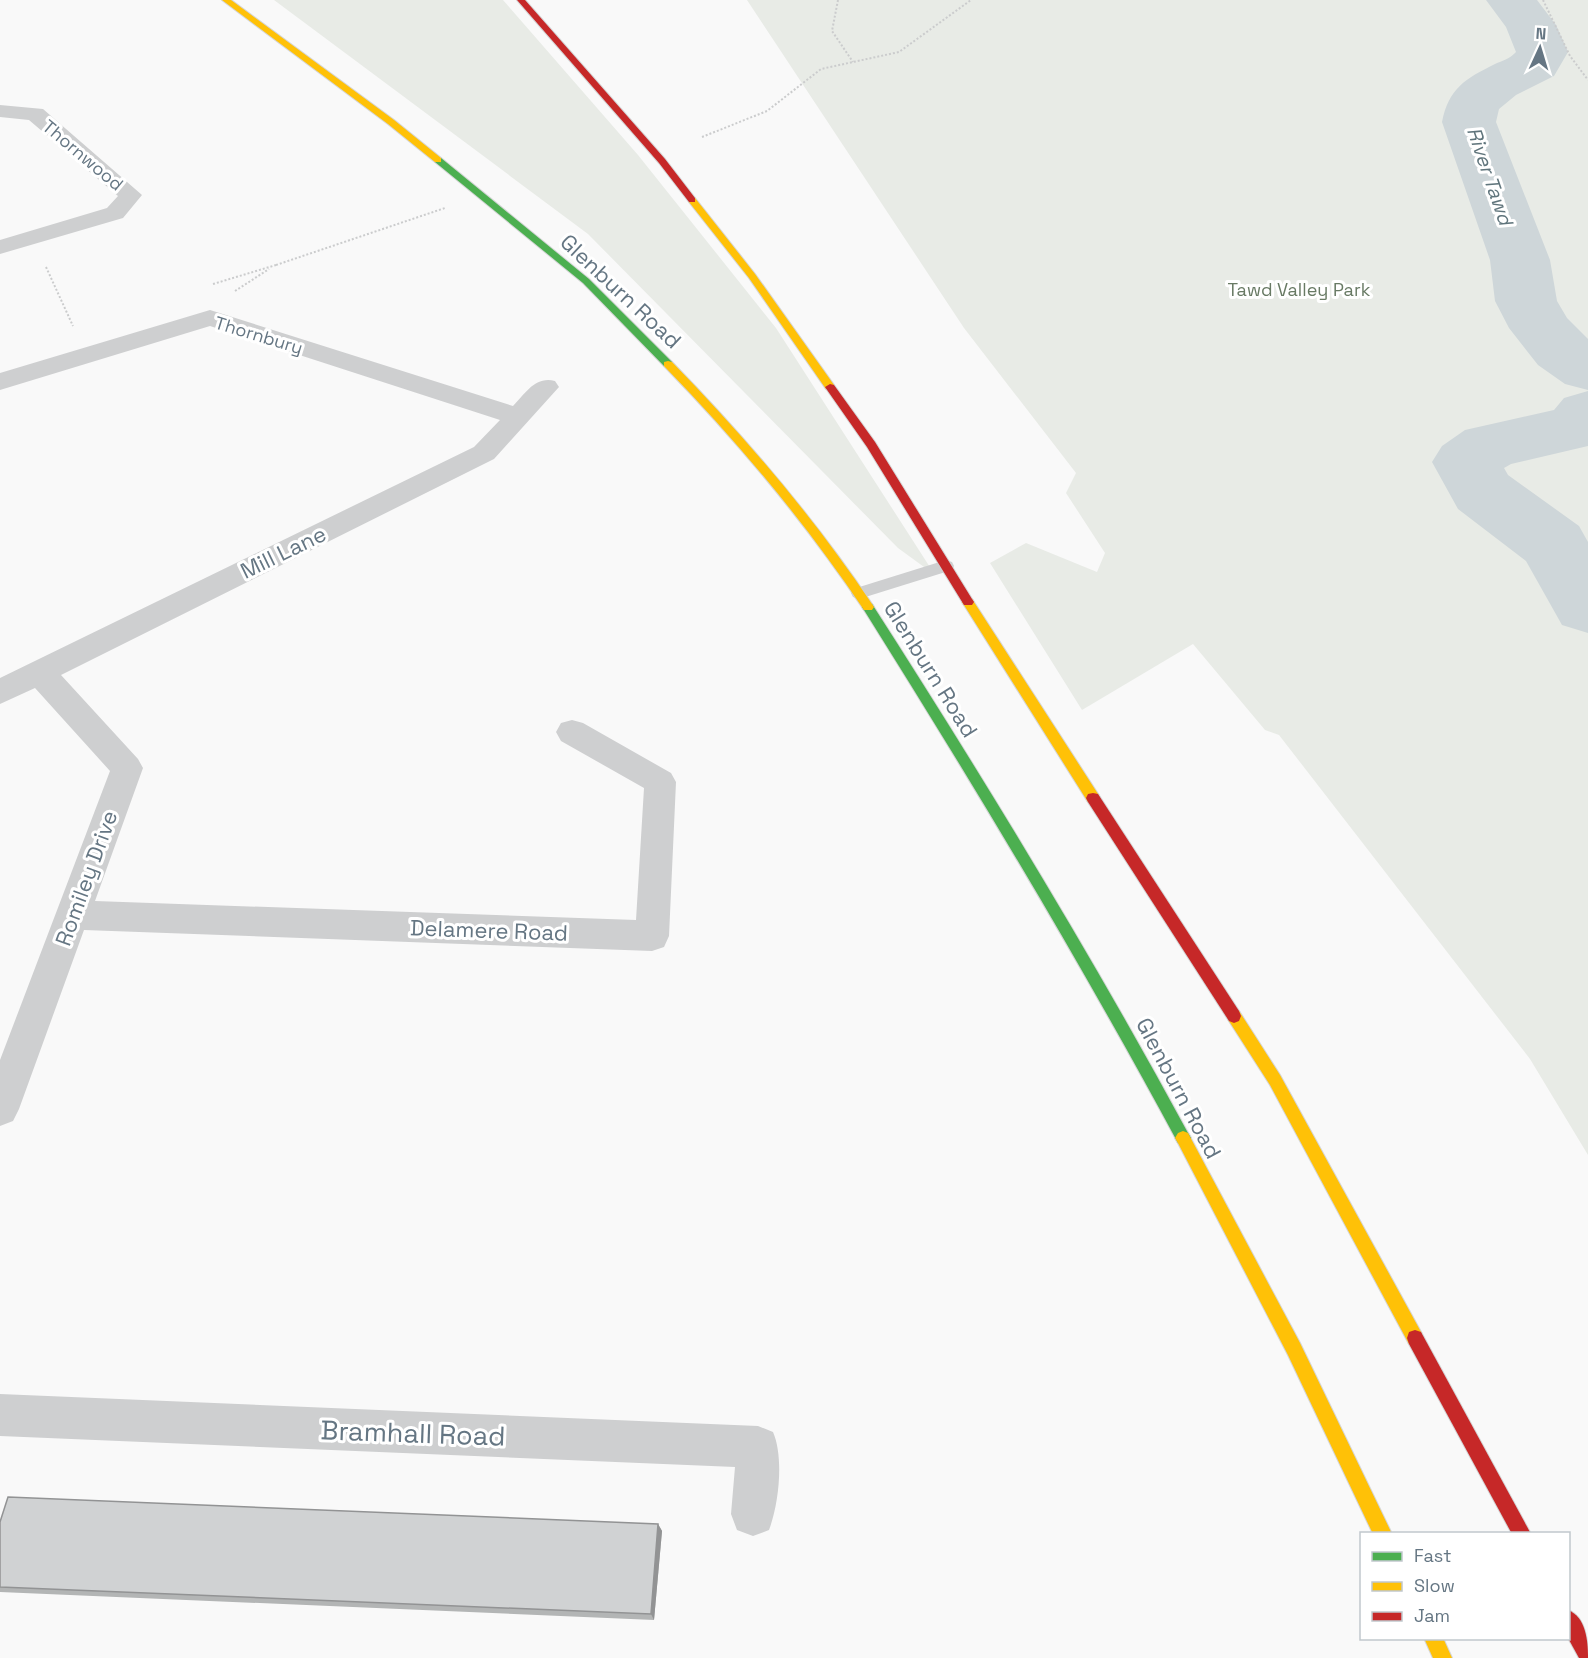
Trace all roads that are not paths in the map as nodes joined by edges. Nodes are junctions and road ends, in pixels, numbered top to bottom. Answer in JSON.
{"nodes":[{"id":1,"x":226,"y":0,"type":"edge"},
{"id":2,"x":521,"y":0,"type":"edge"},
{"id":3,"x":0,"y":111,"type":"edge"},
{"id":4,"x":0,"y":247,"type":"edge"},
{"id":5,"x":0,"y":382,"type":"edge"},
{"id":6,"x":546,"y":387,"type":"dead end"},
{"id":7,"x":518,"y":417,"type":"junction"},
{"id":8,"x":946,"y":566,"type":"junction"},
{"id":9,"x":859,"y":593,"type":"junction"},
{"id":10,"x":40,"y":673,"type":"junction"},
{"id":11,"x":0,"y":692,"type":"edge"},
{"id":12,"x":573,"y":732,"type":"dead end"},
{"id":13,"x":72,"y":915,"type":"junction"},
{"id":14,"x":0,"y":1109,"type":"edge"},
{"id":15,"x":0,"y":1415,"type":"edge"},
{"id":16,"x":753,"y":1514,"type":"dead end"},
{"id":17,"x":1383,"y":1532,"type":"edge"},
{"id":18,"x":1521,"y":1532,"type":"edge"},
{"id":19,"x":1570,"y":1621,"type":"edge"},
{"id":20,"x":1434,"y":1640,"type":"edge"},
{"id":21,"x":1588,"y":1654,"type":"edge"},
{"id":22,"x":1443,"y":1658,"type":"edge"}],
"edges":[{"from":1,"to":9,"type":"main road","name":"Glenburn Road"},
{"from":2,"to":8,"type":"main road"},
{"from":3,"to":4,"type":"street","name":"Thornwood"},
{"from":5,"to":7,"type":"street","name":"Thornbury"},
{"from":6,"to":7,"type":"street","name":"Mill Lane"},
{"from":7,"to":10,"type":"street","name":"Mill Lane"},
{"from":8,"to":9,"type":"lane"},
{"from":8,"to":18,"type":"main road"},
{"from":9,"to":17,"type":"main road","name":"Glenburn Road"},
{"from":10,"to":11,"type":"street","name":"Mill Lane"},
{"from":10,"to":13,"type":"street","name":"Romiley Drive"},
{"from":12,"to":13,"type":"street","name":"Delamere Road"},
{"from":13,"to":14,"type":"street","name":"Romiley Drive"},
{"from":15,"to":16,"type":"street","name":"Bramhall Road"},
{"from":19,"to":21,"type":"main road"},
{"from":20,"to":22,"type":"main road"}]}
